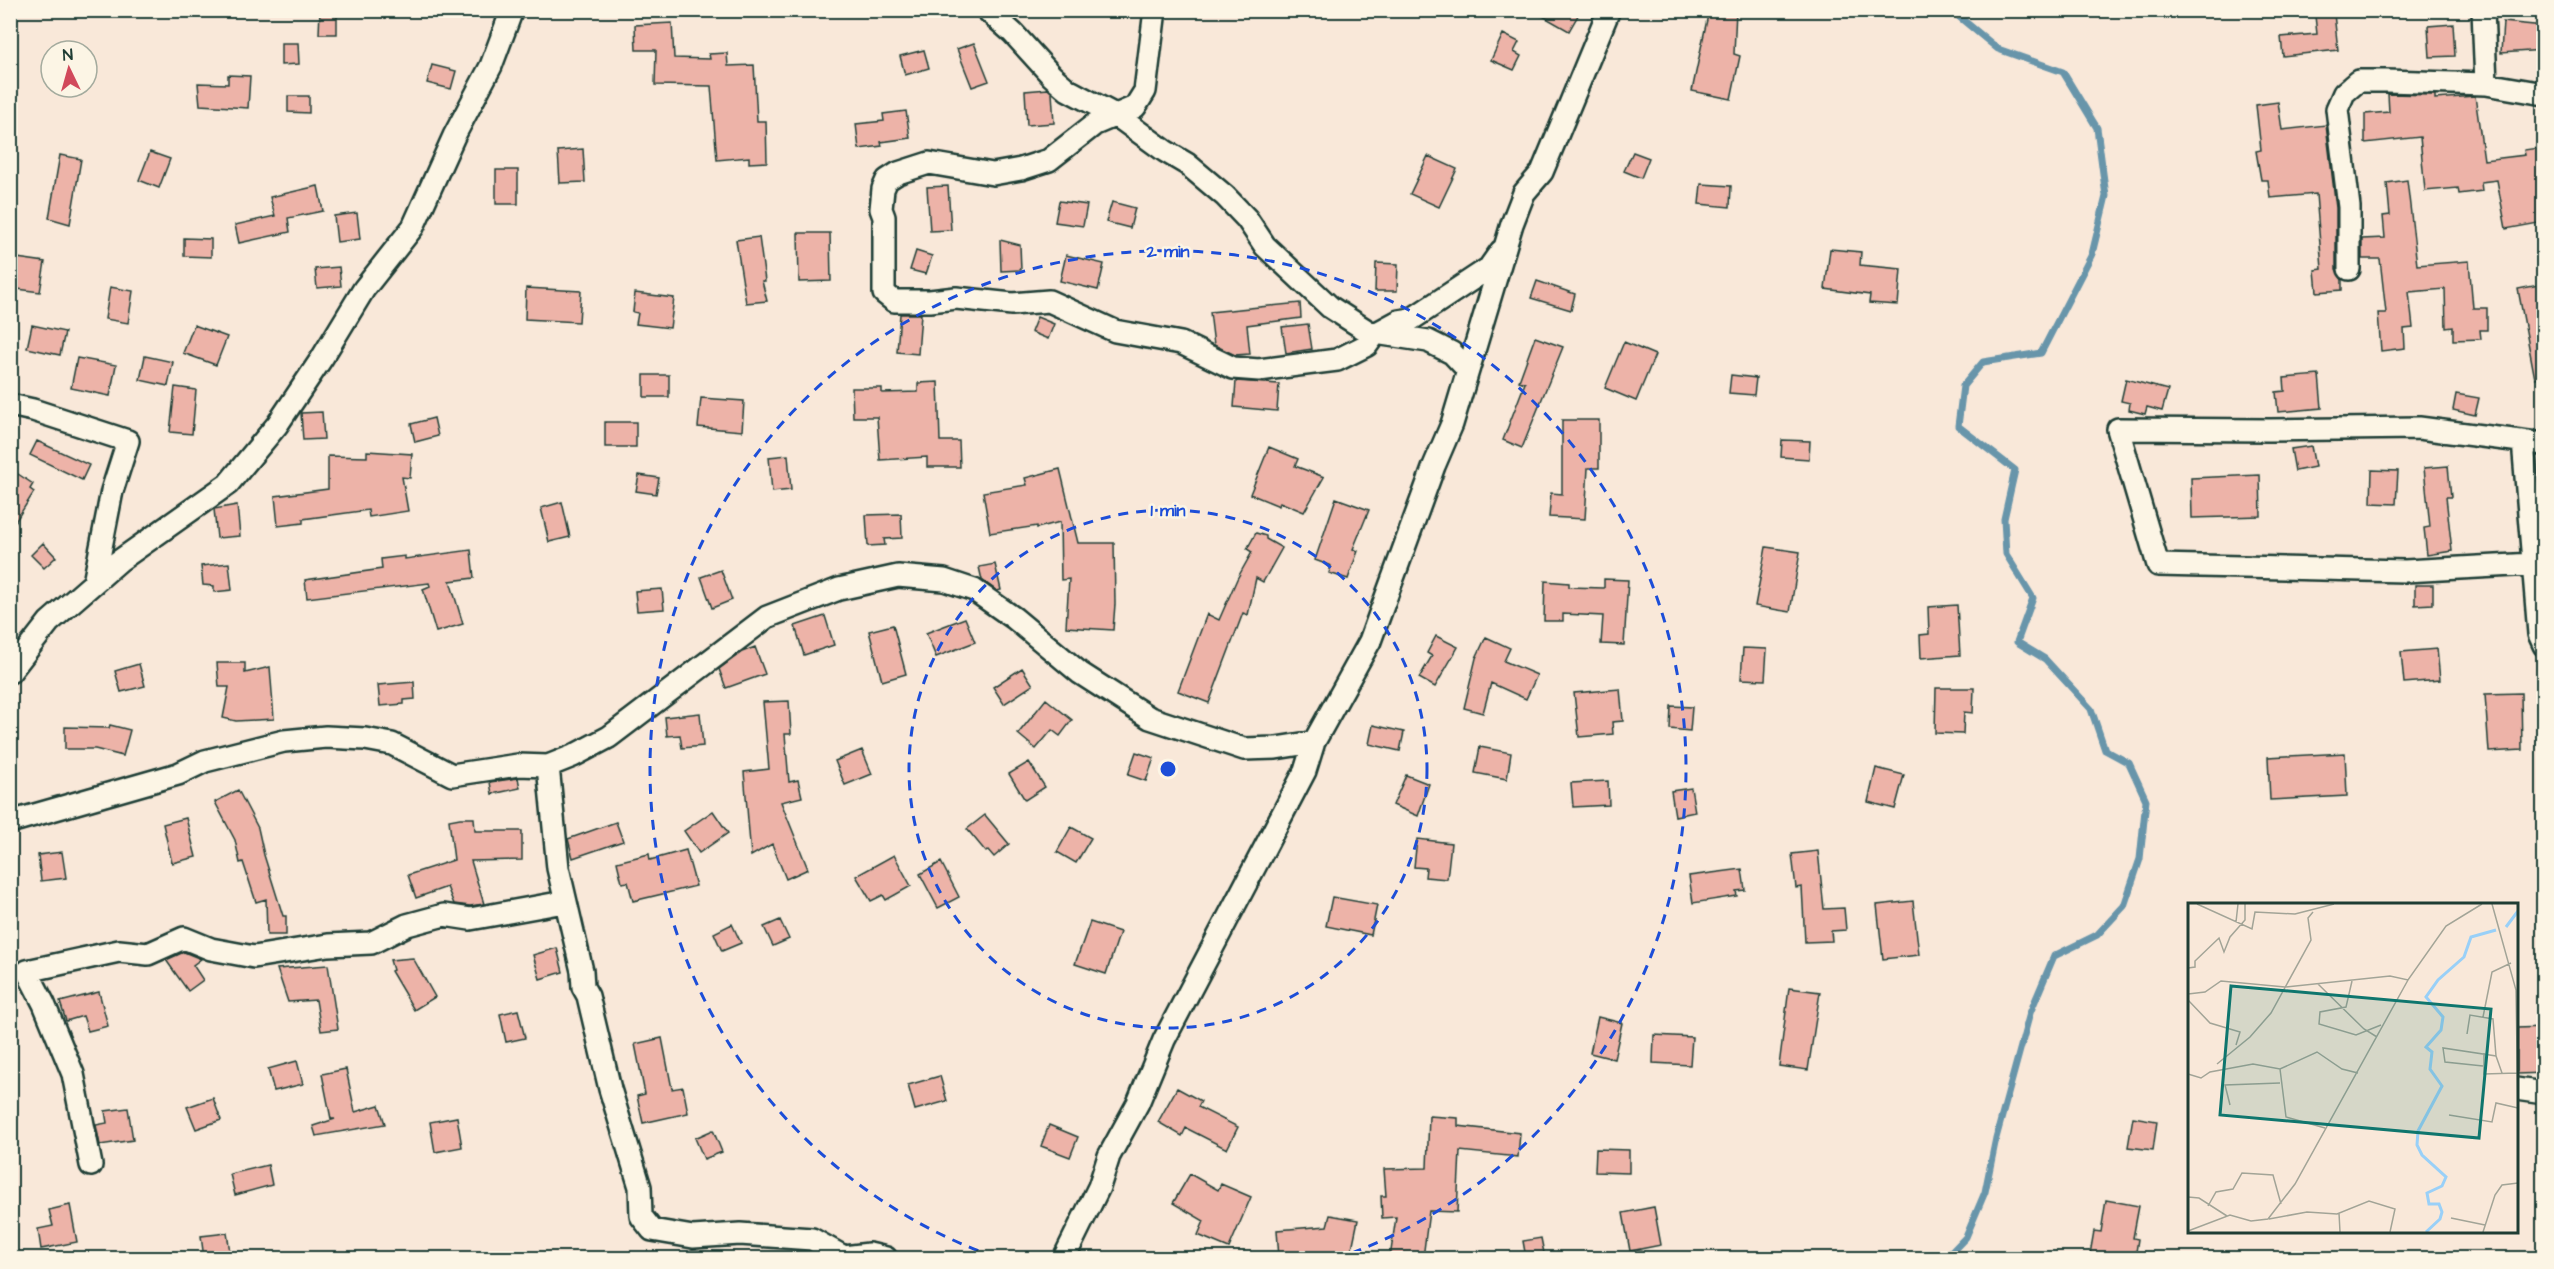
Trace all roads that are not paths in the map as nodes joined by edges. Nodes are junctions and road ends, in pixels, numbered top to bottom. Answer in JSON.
{"nodes":[{"id":1,"x":512,"y":10,"type":"edge"},
{"id":2,"x":987,"y":10,"type":"edge"},
{"id":3,"x":1155,"y":10,"type":"edge"},
{"id":4,"x":1609,"y":10,"type":"edge"},
{"id":5,"x":2483,"y":10,"type":"edge"},
{"id":6,"x":2486,"y":84,"type":"junction"},
{"id":7,"x":2544,"y":94,"type":"edge"},
{"id":8,"x":1118,"y":116,"type":"junction"},
{"id":9,"x":1505,"y":245,"type":"junction"},
{"id":10,"x":2349,"y":269,"type":"dead end"},
{"id":11,"x":1375,"y":334,"type":"junction"},
{"id":12,"x":1468,"y":370,"type":"junction"},
{"id":13,"x":10,"y":405,"type":"edge"},
{"id":14,"x":2533,"y":442,"type":"edge"},
{"id":15,"x":2533,"y":564,"type":"junction"},
{"id":16,"x":94,"y":583,"type":"junction"},
{"id":17,"x":2544,"y":645,"type":"edge"},
{"id":18,"x":10,"y":672,"type":"edge"},
{"id":19,"x":1314,"y":742,"type":"junction"},
{"id":20,"x":548,"y":766,"type":"junction"},
{"id":21,"x":10,"y":822,"type":"edge"},
{"id":22,"x":564,"y":902,"type":"junction"},
{"id":23,"x":2518,"y":1089,"type":"edge"},
{"id":24,"x":2544,"y":1093,"type":"edge"},
{"id":25,"x":91,"y":1166,"type":"dead end"},
{"id":26,"x":886,"y":1258,"type":"edge"},
{"id":27,"x":1064,"y":1258,"type":"edge"}],
"edges":[{"from":1,"to":16,"type":"street"},
{"from":2,"to":8,"type":"street"},
{"from":3,"to":8,"type":"street"},
{"from":4,"to":9,"type":"street"},
{"from":5,"to":6,"type":"street"},
{"from":6,"to":7,"type":"street"},
{"from":6,"to":10,"type":"street"},
{"from":8,"to":11,"type":"street"},
{"from":8,"to":11,"type":"street"},
{"from":9,"to":11,"type":"street"},
{"from":9,"to":12,"type":"street"},
{"from":11,"to":12,"type":"street"},
{"from":12,"to":19,"type":"street"},
{"from":13,"to":16,"type":"street"},
{"from":14,"to":15,"type":"street"},
{"from":14,"to":15,"type":"street"},
{"from":15,"to":17,"type":"street"},
{"from":16,"to":18,"type":"street"},
{"from":19,"to":20,"type":"street"},
{"from":19,"to":27,"type":"street"},
{"from":20,"to":21,"type":"street"},
{"from":20,"to":22,"type":"street"},
{"from":22,"to":25,"type":"street"},
{"from":22,"to":26,"type":"street"},
{"from":23,"to":24,"type":"street"}]}
